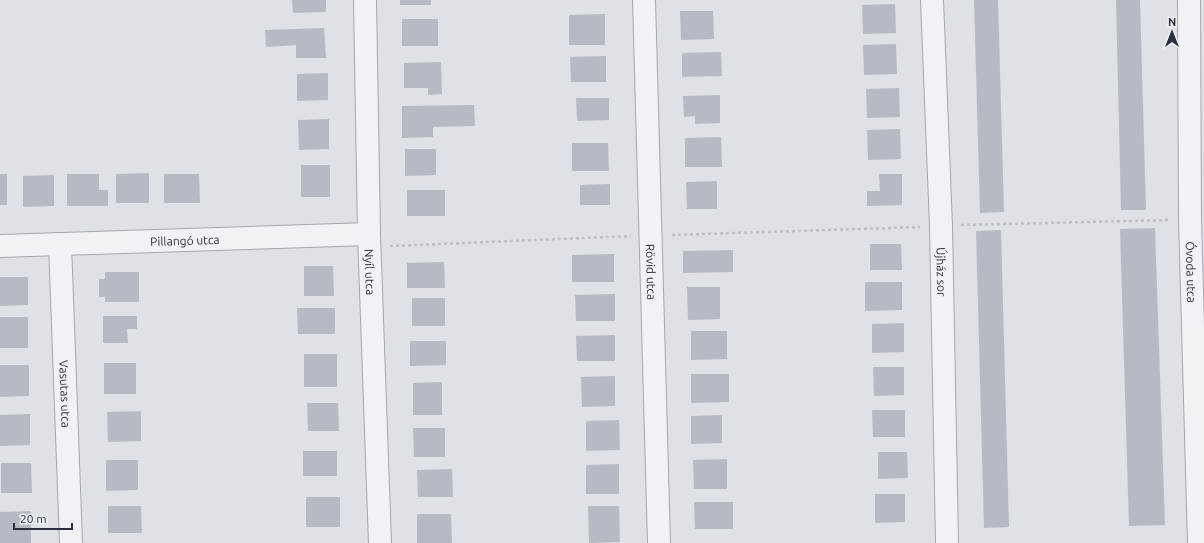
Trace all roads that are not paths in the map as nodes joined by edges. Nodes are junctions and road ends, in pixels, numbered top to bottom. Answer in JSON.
{"nodes":[{"id":1,"x":365,"y":0,"type":"edge"},
{"id":2,"x":644,"y":0,"type":"edge"},
{"id":3,"x":932,"y":0,"type":"edge"},
{"id":4,"x":1189,"y":0,"type":"edge"},
{"id":5,"x":370,"y":234,"type":"junction"},
{"id":6,"x":60,"y":244,"type":"junction"},
{"id":7,"x":0,"y":246,"type":"edge"},
{"id":8,"x":71,"y":543,"type":"edge"},
{"id":9,"x":380,"y":543,"type":"edge"},
{"id":10,"x":659,"y":543,"type":"edge"},
{"id":11,"x":948,"y":543,"type":"edge"},
{"id":12,"x":1200,"y":543,"type":"edge"}],
"edges":[{"from":1,"to":5,"type":"street","name":"Nyíl utca"},
{"from":2,"to":10,"type":"street","name":"Rövid utca"},
{"from":3,"to":11,"type":"street","name":"Újház sor"},
{"from":4,"to":12,"type":"street","name":"Óvoda utca"},
{"from":5,"to":6,"type":"street","name":"Pillangó utca"},
{"from":5,"to":9,"type":"street","name":"Nyíl utca"},
{"from":6,"to":7,"type":"street","name":"Pillangó utca"},
{"from":6,"to":8,"type":"street","name":"Vasutas utca"}]}
